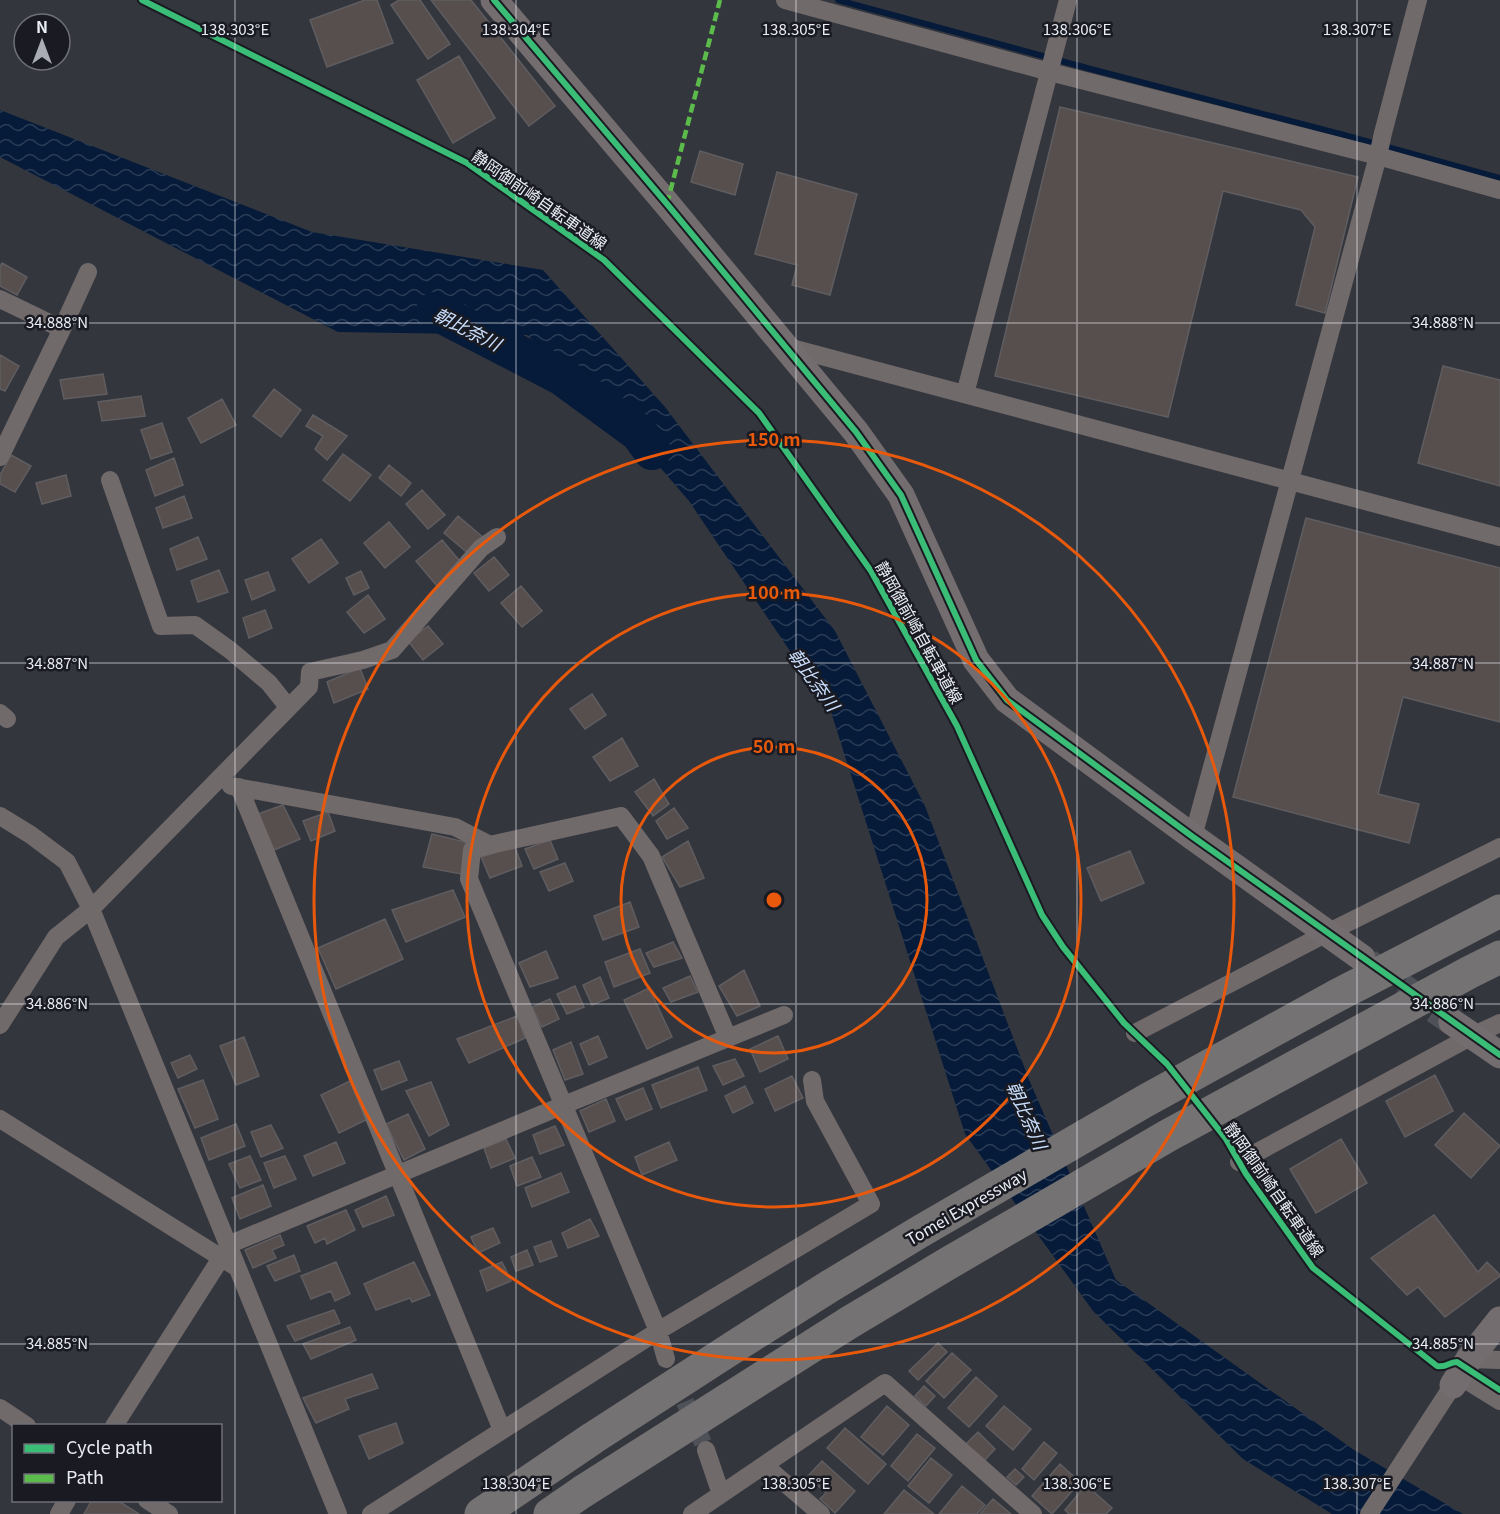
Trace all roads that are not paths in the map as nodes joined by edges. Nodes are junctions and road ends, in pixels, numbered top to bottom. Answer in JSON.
{"nodes":[{"id":1,"x":494,"y":0,"type":"edge"},
{"id":2,"x":785,"y":0,"type":"edge"},
{"id":3,"x":1068,"y":0,"type":"edge"},
{"id":4,"x":1418,"y":0,"type":"edge"},
{"id":5,"x":1050,"y":72,"type":"junction"},
{"id":6,"x":1378,"y":156,"type":"junction"},
{"id":7,"x":1500,"y":190,"type":"edge"},
{"id":8,"x":88,"y":272,"type":"dead end"},
{"id":9,"x":0,"y":298,"type":"edge"},
{"id":10,"x":62,"y":329,"type":"junction"},
{"id":11,"x":784,"y":346,"type":"junction"},
{"id":12,"x":965,"y":394,"type":"junction"},
{"id":13,"x":0,"y":457,"type":"edge"},
{"id":14,"x":110,"y":480,"type":"dead end"},
{"id":15,"x":1289,"y":480,"type":"junction"},
{"id":16,"x":497,"y":537,"type":"dead end"},
{"id":17,"x":1500,"y":537,"type":"edge"},
{"id":18,"x":288,"y":707,"type":"junction"},
{"id":19,"x":215,"y":783,"type":"junction"},
{"id":20,"x":239,"y":787,"type":"junction"},
{"id":21,"x":0,"y":816,"type":"edge"},
{"id":22,"x":1193,"y":837,"type":"junction"},
{"id":23,"x":490,"y":845,"type":"junction"},
{"id":24,"x":1500,"y":847,"type":"edge"},
{"id":25,"x":90,"y":909,"type":"junction"},
{"id":26,"x":1500,"y":911,"type":"edge"},
{"id":27,"x":1327,"y":933,"type":"junction"},
{"id":28,"x":1500,"y":957,"type":"edge"},
{"id":29,"x":1362,"y":958,"type":"tunnel mouth"},
{"id":30,"x":784,"y":1015,"type":"dead end"},
{"id":31,"x":1500,"y":1023,"type":"edge"},
{"id":32,"x":0,"y":1025,"type":"edge"},
{"id":33,"x":1462,"y":1029,"type":"junction"},
{"id":34,"x":1135,"y":1033,"type":"dead end"},
{"id":35,"x":728,"y":1038,"type":"junction"},
{"id":36,"x":1500,"y":1056,"type":"edge"},
{"id":37,"x":812,"y":1080,"type":"dead end"},
{"id":38,"x":564,"y":1105,"type":"junction"},
{"id":39,"x":0,"y":1119,"type":"edge"},
{"id":40,"x":1239,"y":1162,"type":"dead end"},
{"id":41,"x":397,"y":1176,"type":"junction"},
{"id":42,"x":229,"y":1257,"type":"junction"},
{"id":43,"x":1500,"y":1320,"type":"edge"},
{"id":44,"x":658,"y":1331,"type":"junction"},
{"id":45,"x":666,"y":1359,"type":"tunnel mouth"},
{"id":46,"x":1500,"y":1360,"type":"edge"},
{"id":47,"x":1460,"y":1373,"type":"junction"},
{"id":48,"x":1500,"y":1401,"type":"edge"},
{"id":49,"x":0,"y":1408,"type":"edge"},
{"id":50,"x":25,"y":1424,"type":"edge"},
{"id":51,"x":115,"y":1424,"type":"edge"},
{"id":52,"x":502,"y":1430,"type":"junction"},
{"id":53,"x":706,"y":1450,"type":"tunnel mouth"},
{"id":54,"x":764,"y":1465,"type":"junction"},
{"id":55,"x":722,"y":1494,"type":"junction"},
{"id":56,"x":150,"y":1502,"type":"edge"},
{"id":57,"x":170,"y":1514,"type":"edge"},
{"id":58,"x":338,"y":1514,"type":"edge"},
{"id":59,"x":371,"y":1514,"type":"edge"},
{"id":60,"x":481,"y":1514,"type":"edge"},
{"id":61,"x":550,"y":1514,"type":"edge"},
{"id":62,"x":692,"y":1514,"type":"edge"},
{"id":63,"x":821,"y":1514,"type":"edge"},
{"id":64,"x":1034,"y":1514,"type":"edge"},
{"id":65,"x":1369,"y":1514,"type":"edge"}],
"edges":[{"from":1,"to":11,"type":"street"},
{"from":2,"to":5,"type":"street"},
{"from":3,"to":5,"type":"street"},
{"from":4,"to":6,"type":"street"},
{"from":5,"to":6,"type":"street"},
{"from":5,"to":12,"type":"street"},
{"from":6,"to":7,"type":"street"},
{"from":6,"to":15,"type":"street"},
{"from":8,"to":10,"type":"street"},
{"from":9,"to":10,"type":"street"},
{"from":10,"to":13,"type":"street"},
{"from":11,"to":12,"type":"street"},
{"from":11,"to":22,"type":"street"},
{"from":12,"to":15,"type":"street"},
{"from":14,"to":18,"type":"street"},
{"from":15,"to":17,"type":"street"},
{"from":15,"to":22,"type":"street"},
{"from":16,"to":18,"type":"street"},
{"from":18,"to":19,"type":"street"},
{"from":19,"to":20,"type":"street"},
{"from":19,"to":25,"type":"street"},
{"from":20,"to":23,"type":"street"},
{"from":20,"to":41,"type":"street"},
{"from":21,"to":25,"type":"street"},
{"from":22,"to":27,"type":"street"},
{"from":23,"to":35,"type":"street"},
{"from":23,"to":38,"type":"street"},
{"from":24,"to":27,"type":"street"},
{"from":25,"to":32,"type":"street"},
{"from":25,"to":42,"type":"street"},
{"from":26,"to":60,"type":"highway","name":"Tomei Expressway"},
{"from":27,"to":29,"type":"street"},
{"from":27,"to":34,"type":"street"},
{"from":28,"to":61,"type":"highway"},
{"from":30,"to":35,"type":"street"},
{"from":31,"to":33,"type":"street"},
{"from":33,"to":36,"type":"street"},
{"from":33,"to":40,"type":"street"},
{"from":35,"to":38,"type":"street"},
{"from":37,"to":44,"type":"street"},
{"from":38,"to":41,"type":"street"},
{"from":38,"to":44,"type":"street"},
{"from":39,"to":42,"type":"street"},
{"from":41,"to":42,"type":"street"},
{"from":41,"to":52,"type":"street"},
{"from":42,"to":51,"type":"street"},
{"from":42,"to":58,"type":"street"},
{"from":43,"to":47,"type":"street"},
{"from":44,"to":45,"type":"street"},
{"from":44,"to":52,"type":"street"},
{"from":46,"to":47,"type":"street"},
{"from":47,"to":48,"type":"street"},
{"from":47,"to":65,"type":"street"},
{"from":49,"to":50,"type":"street"},
{"from":52,"to":59,"type":"street"},
{"from":53,"to":55,"type":"street"},
{"from":54,"to":55,"type":"street"},
{"from":54,"to":63,"type":"street"},
{"from":54,"to":64,"type":"street"},
{"from":55,"to":62,"type":"street"},
{"from":56,"to":57,"type":"street"}]}
